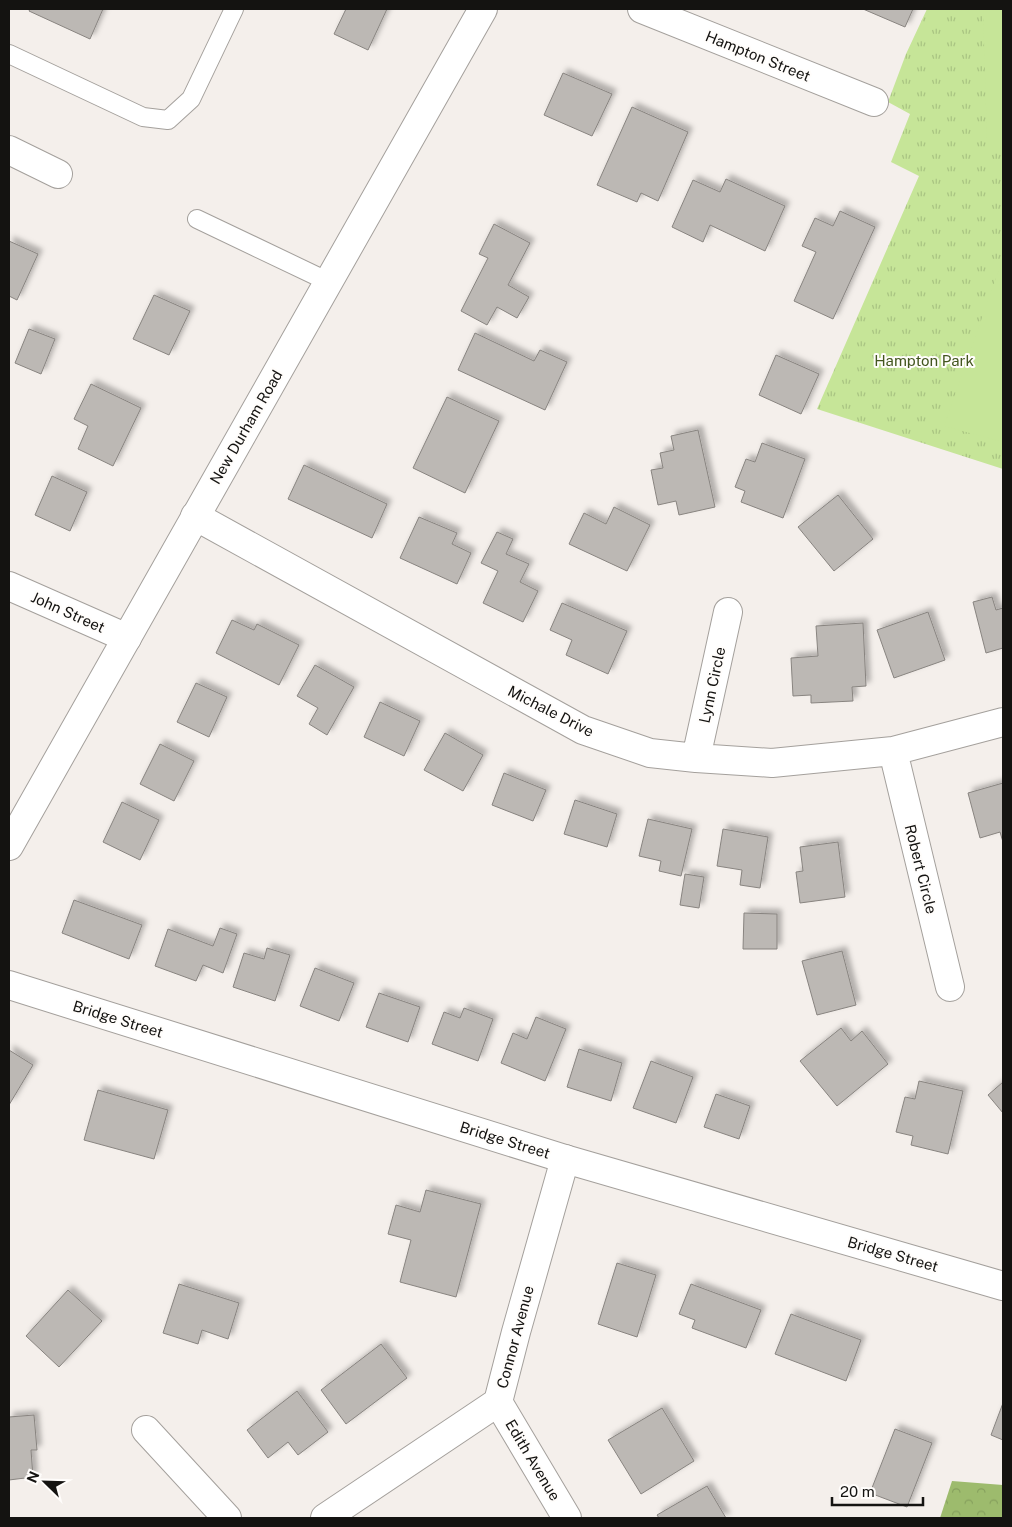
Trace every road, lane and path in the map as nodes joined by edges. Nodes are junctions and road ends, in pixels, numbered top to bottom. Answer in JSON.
{"nodes":[{"id":1,"x":234,"y":9,"type":"edge"},
{"id":2,"x":483,"y":9,"type":"edge"},
{"id":3,"x":642,"y":9,"type":"edge"},
{"id":4,"x":9,"y":54,"type":"edge"},
{"id":5,"x":874,"y":102,"type":"dead end"},
{"id":6,"x":9,"y":150,"type":"edge"},
{"id":7,"x":58,"y":174,"type":"dead end"},
{"id":8,"x":196,"y":219,"type":"dead end"},
{"id":9,"x":329,"y":282,"type":"junction"},
{"id":10,"x":195,"y":516,"type":"junction"},
{"id":11,"x":9,"y":586,"type":"edge"},
{"id":12,"x":728,"y":612,"type":"dead end"},
{"id":13,"x":126,"y":638,"type":"junction"},
{"id":14,"x":1003,"y":722,"type":"edge"},
{"id":15,"x":893,"y":751,"type":"junction"},
{"id":16,"x":696,"y":758,"type":"junction"},
{"id":17,"x":9,"y":846,"type":"edge"},
{"id":18,"x":9,"y":985,"type":"edge"},
{"id":19,"x":950,"y":987,"type":"dead end"},
{"id":20,"x":565,"y":1159,"type":"junction"},
{"id":21,"x":1003,"y":1286,"type":"edge"},
{"id":22,"x":498,"y":1402,"type":"junction"},
{"id":23,"x":146,"y":1430,"type":"dead end"},
{"id":24,"x":227,"y":1518,"type":"edge"},
{"id":25,"x":325,"y":1518,"type":"edge"},
{"id":26,"x":567,"y":1518,"type":"edge"}],
"edges":[{"from":1,"to":4,"type":"lane"},
{"from":2,"to":9,"type":"street","name":"New Durham Road"},
{"from":3,"to":5,"type":"street","name":"Hampton Street"},
{"from":6,"to":7,"type":"street"},
{"from":8,"to":9,"type":"lane"},
{"from":9,"to":10,"type":"street","name":"New Durham Road"},
{"from":10,"to":13,"type":"street","name":"New Durham Road"},
{"from":10,"to":16,"type":"street","name":"Michale Drive"},
{"from":11,"to":13,"type":"street","name":"John Street"},
{"from":12,"to":16,"type":"street","name":"Lynn Circle"},
{"from":13,"to":17,"type":"street","name":"New Durham Road"},
{"from":14,"to":15,"type":"street","name":"Michale Drive"},
{"from":15,"to":16,"type":"street","name":"Michale Drive"},
{"from":15,"to":19,"type":"street","name":"Robert Circle"},
{"from":18,"to":20,"type":"street","name":"Bridge Street"},
{"from":20,"to":21,"type":"street","name":"Bridge Street"},
{"from":20,"to":22,"type":"street","name":"Connor Avenue"},
{"from":22,"to":25,"type":"street","name":"Connor Avenue"},
{"from":22,"to":26,"type":"street","name":"Edith Avenue"},
{"from":23,"to":24,"type":"street"}]}
